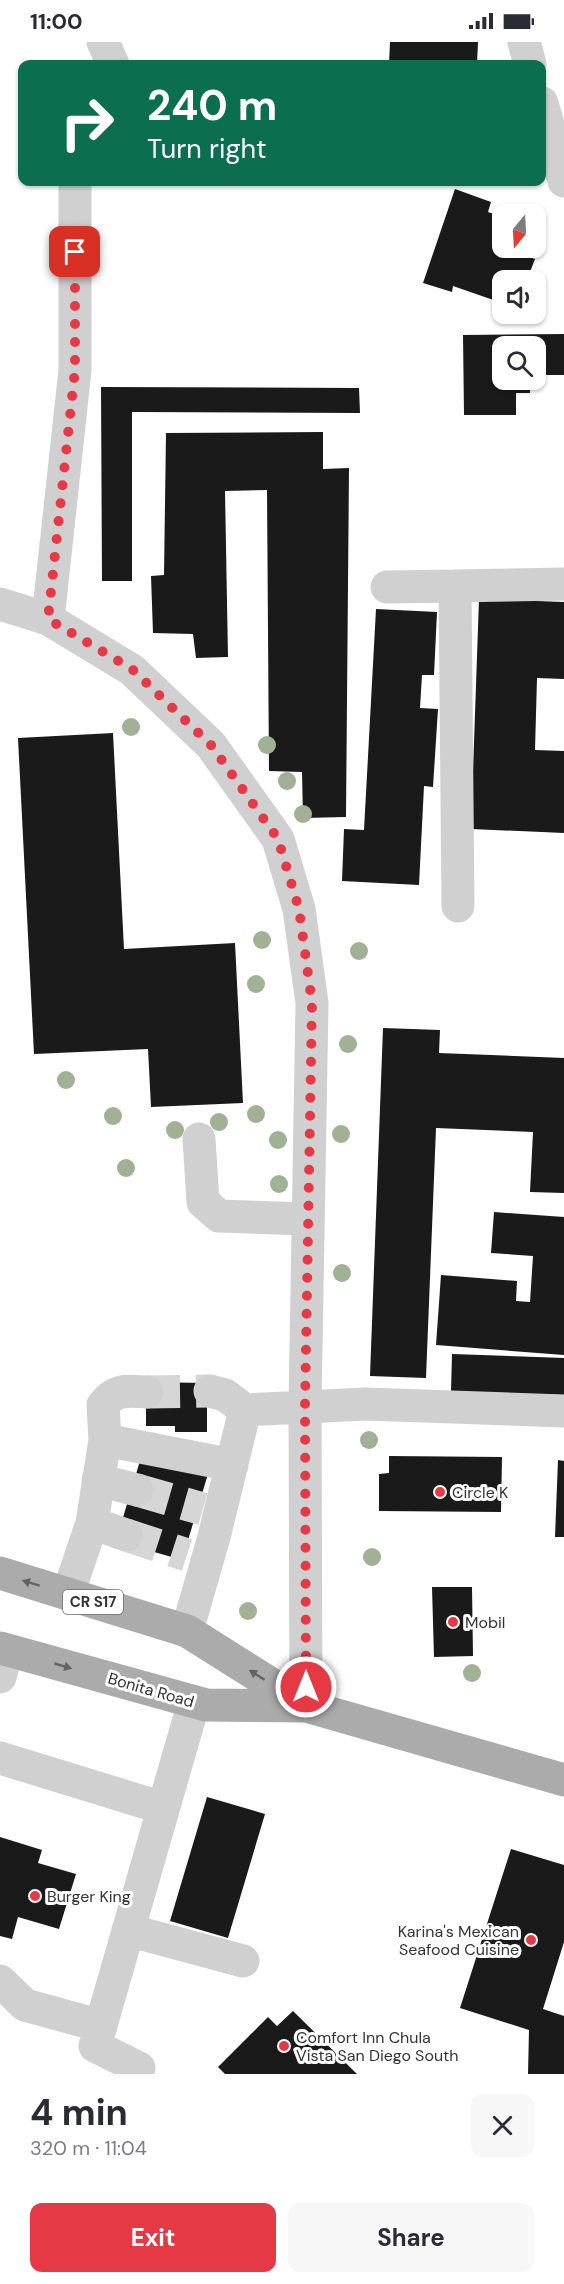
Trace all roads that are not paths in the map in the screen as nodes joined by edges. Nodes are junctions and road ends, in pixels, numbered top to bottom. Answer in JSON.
{"nodes":[{"id":1,"x":103,"y":42,"type":"edge"},
{"id":2,"x":524,"y":42,"type":"edge"},
{"id":3,"x":111,"y":60,"type":"edge"},
{"id":4,"x":529,"y":60,"type":"edge"},
{"id":5,"x":546,"y":117,"type":"edge"},
{"id":6,"x":564,"y":181,"type":"edge"},
{"id":7,"x":75,"y":186,"type":"edge"},
{"id":8,"x":564,"y":584,"type":"edge"},
{"id":9,"x":455,"y":586,"type":"junction"},
{"id":10,"x":387,"y":587,"type":"dead end"},
{"id":11,"x":0,"y":604,"type":"edge"},
{"id":12,"x":48,"y":619,"type":"junction"},
{"id":13,"x":458,"y":906,"type":"dead end"},
{"id":14,"x":199,"y":1139,"type":"dead end"},
{"id":15,"x":308,"y":1219,"type":"junction"},
{"id":16,"x":210,"y":1391,"type":"tunnel mouth"},
{"id":17,"x":147,"y":1392,"type":"tunnel mouth"},
{"id":18,"x":305,"y":1406,"type":"junction"},
{"id":19,"x":245,"y":1410,"type":"junction"},
{"id":20,"x":564,"y":1411,"type":"edge"},
{"id":21,"x":105,"y":1440,"type":"junction"},
{"id":22,"x":232,"y":1465,"type":"junction"},
{"id":23,"x":99,"y":1480,"type":"junction"},
{"id":24,"x":137,"y":1490,"type":"tunnel mouth"},
{"id":25,"x":92,"y":1523,"type":"junction"},
{"id":26,"x":126,"y":1535,"type":"tunnel mouth"},
{"id":27,"x":0,"y":1573,"type":"edge"},
{"id":28,"x":68,"y":1594,"type":"junction"},
{"id":29,"x":187,"y":1631,"type":"junction"},
{"id":30,"x":2,"y":1658,"type":"edge"},
{"id":31,"x":194,"y":1702,"type":"junction"},
{"id":32,"x":306,"y":1707,"type":"junction"},
{"id":33,"x":0,"y":1758,"type":"edge"},
{"id":34,"x":564,"y":1780,"type":"edge"},
{"id":35,"x":163,"y":1808,"type":"junction"},
{"id":36,"x":128,"y":1930,"type":"junction"},
{"id":37,"x":243,"y":1961,"type":"dead end"},
{"id":38,"x":0,"y":1981,"type":"edge"},
{"id":39,"x":100,"y":2026,"type":"junction"},
{"id":40,"x":140,"y":2068,"type":"dead end"}],
"edges":[{"from":1,"to":3,"type":"street"},
{"from":2,"to":4,"type":"street"},
{"from":5,"to":6,"type":"street"},
{"from":7,"to":12,"type":"street"},
{"from":8,"to":9,"type":"street"},
{"from":9,"to":10,"type":"street"},
{"from":9,"to":13,"type":"street"},
{"from":11,"to":12,"type":"street"},
{"from":12,"to":15,"type":"street"},
{"from":14,"to":15,"type":"street"},
{"from":15,"to":18,"type":"street"},
{"from":16,"to":19,"type":"street"},
{"from":17,"to":21,"type":"street"},
{"from":18,"to":19,"type":"street"},
{"from":18,"to":20,"type":"street"},
{"from":18,"to":32,"type":"street"},
{"from":19,"to":22,"type":"street"},
{"from":21,"to":22,"type":"street"},
{"from":21,"to":23,"type":"street"},
{"from":22,"to":29,"type":"street"},
{"from":23,"to":24,"type":"street"},
{"from":23,"to":25,"type":"street"},
{"from":25,"to":26,"type":"street"},
{"from":25,"to":28,"type":"street"},
{"from":28,"to":27,"type":"main road","name":"Bonita Road","number":"CR S17","one_way":true},
{"from":28,"to":29,"type":"main road","name":"Bonita Road","number":"CR S17"},
{"from":32,"to":29,"type":"main road","name":"Bonita Road","number":"CR S17","one_way":true},
{"from":30,"to":31,"type":"main road","name":"Bonita Road","number":"CR S17","one_way":true},
{"from":31,"to":32,"type":"main road","name":"Bonita Road","number":"CR S17"},
{"from":31,"to":35,"type":"street"},
{"from":32,"to":34,"type":"main road","name":"Bonita Road","number":"CR S17"},
{"from":33,"to":35,"type":"street"},
{"from":35,"to":36,"type":"street"},
{"from":36,"to":37,"type":"street"},
{"from":36,"to":39,"type":"street"},
{"from":38,"to":39,"type":"street"},
{"from":39,"to":40,"type":"street"}]}
